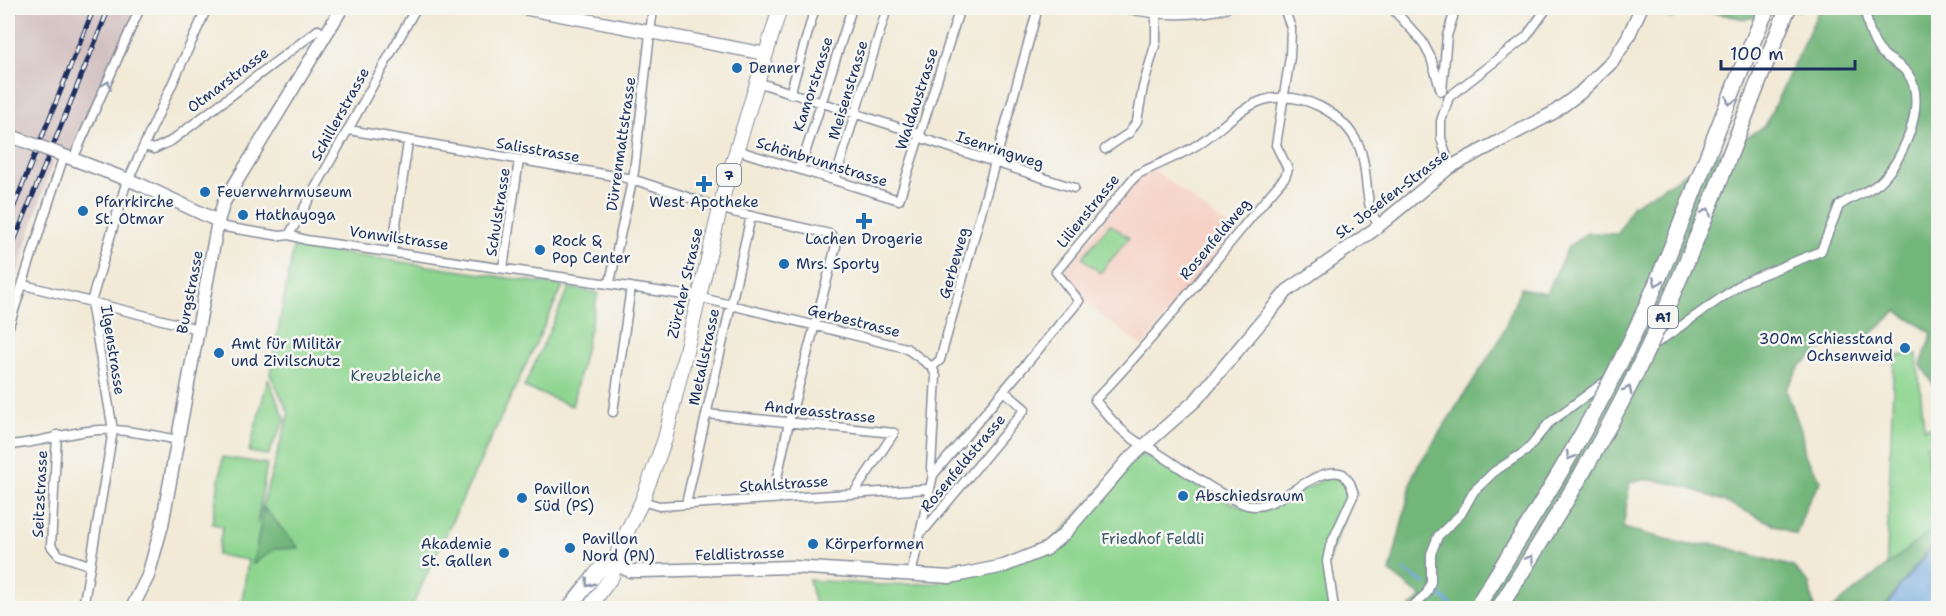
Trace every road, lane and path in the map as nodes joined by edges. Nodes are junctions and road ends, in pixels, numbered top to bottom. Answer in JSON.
{"nodes":[{"id":1,"x":141,"y":8,"type":"edge"},
{"id":2,"x":207,"y":8,"type":"edge"},
{"id":3,"x":342,"y":8,"type":"edge"},
{"id":4,"x":416,"y":8,"type":"edge"},
{"id":5,"x":523,"y":8,"type":"edge"},
{"id":6,"x":653,"y":8,"type":"edge"},
{"id":7,"x":780,"y":8,"type":"edge"},
{"id":8,"x":815,"y":8,"type":"edge"},
{"id":9,"x":852,"y":8,"type":"edge"},
{"id":10,"x":887,"y":8,"type":"edge"},
{"id":11,"x":960,"y":8,"type":"edge"},
{"id":12,"x":1038,"y":8,"type":"edge"},
{"id":13,"x":1124,"y":8,"type":"edge"},
{"id":14,"x":1227,"y":8,"type":"edge"},
{"id":15,"x":1284,"y":8,"type":"edge"},
{"id":16,"x":1392,"y":8,"type":"edge"},
{"id":17,"x":1547,"y":8,"type":"edge"},
{"id":18,"x":1641,"y":8,"type":"edge"},
{"id":19,"x":1767,"y":8,"type":"edge"},
{"id":20,"x":1788,"y":8,"type":"edge"},
{"id":21,"x":1864,"y":8,"type":"edge"},
{"id":22,"x":1156,"y":14,"type":"junction"},
{"id":23,"x":1453,"y":17,"type":"dead end"},
{"id":24,"x":650,"y":32,"type":"junction"},
{"id":25,"x":325,"y":35,"type":"junction"},
{"id":26,"x":766,"y":54,"type":"junction"},
{"id":27,"x":757,"y":82,"type":"junction"},
{"id":28,"x":1441,"y":91,"type":"junction"},
{"id":29,"x":790,"y":94,"type":"junction"},
{"id":30,"x":1449,"y":97,"type":"junction"},
{"id":31,"x":1285,"y":99,"type":"junction"},
{"id":32,"x":822,"y":104,"type":"junction"},
{"id":33,"x":854,"y":114,"type":"junction"},
{"id":34,"x":349,"y":130,"type":"junction"},
{"id":35,"x":919,"y":134,"type":"junction"},
{"id":36,"x":8,"y":135,"type":"edge"},
{"id":37,"x":408,"y":142,"type":"junction"},
{"id":38,"x":145,"y":146,"type":"junction"},
{"id":39,"x":737,"y":147,"type":"junction"},
{"id":40,"x":1105,"y":149,"type":"dead end"},
{"id":41,"x":64,"y":155,"type":"junction"},
{"id":42,"x":519,"y":160,"type":"junction"},
{"id":43,"x":996,"y":162,"type":"junction"},
{"id":44,"x":1450,"y":167,"type":"junction"},
{"id":45,"x":800,"y":169,"type":"junction"},
{"id":46,"x":632,"y":179,"type":"junction"},
{"id":47,"x":129,"y":180,"type":"junction"},
{"id":48,"x":835,"y":180,"type":"junction"},
{"id":49,"x":1074,"y":188,"type":"dead end"},
{"id":50,"x":899,"y":200,"type":"joint"},
{"id":51,"x":720,"y":207,"type":"junction"},
{"id":52,"x":751,"y":216,"type":"junction"},
{"id":53,"x":218,"y":221,"type":"junction"},
{"id":54,"x":1379,"y":225,"type":"junction"},
{"id":55,"x":289,"y":235,"type":"junction"},
{"id":56,"x":392,"y":252,"type":"junction"},
{"id":57,"x":503,"y":268,"type":"junction"},
{"id":58,"x":610,"y":282,"type":"junction"},
{"id":59,"x":28,"y":286,"type":"dead end"},
{"id":60,"x":631,"y":287,"type":"junction"},
{"id":61,"x":698,"y":297,"type":"junction"},
{"id":62,"x":91,"y":302,"type":"junction"},
{"id":63,"x":729,"y":304,"type":"junction"},
{"id":64,"x":816,"y":326,"type":"junction"},
{"id":65,"x":8,"y":329,"type":"edge"},
{"id":66,"x":198,"y":329,"type":"junction"},
{"id":67,"x":932,"y":367,"type":"junction"},
{"id":68,"x":1004,"y":392,"type":"junction"},
{"id":69,"x":613,"y":412,"type":"dead end"},
{"id":70,"x":706,"y":414,"type":"junction"},
{"id":71,"x":789,"y":422,"type":"junction"},
{"id":72,"x":113,"y":430,"type":"junction"},
{"id":73,"x":57,"y":435,"type":"junction"},
{"id":74,"x":178,"y":440,"type":"junction"},
{"id":75,"x":8,"y":445,"type":"edge"},
{"id":76,"x":1143,"y":446,"type":"junction"},
{"id":77,"x":933,"y":475,"type":"junction"},
{"id":78,"x":928,"y":489,"type":"junction"},
{"id":79,"x":854,"y":493,"type":"junction"},
{"id":80,"x":773,"y":497,"type":"junction"},
{"id":81,"x":642,"y":501,"type":"junction"},
{"id":82,"x":686,"y":504,"type":"junction"},
{"id":83,"x":920,"y":532,"type":"junction"},
{"id":84,"x":613,"y":563,"type":"junction"},
{"id":85,"x":89,"y":565,"type":"junction"},
{"id":86,"x":911,"y":575,"type":"junction"},
{"id":87,"x":1480,"y":600,"type":"dead end"},
{"id":88,"x":82,"y":609,"type":"edge"},
{"id":89,"x":132,"y":609,"type":"edge"},
{"id":90,"x":569,"y":609,"type":"edge"},
{"id":91,"x":589,"y":609,"type":"edge"},
{"id":92,"x":1334,"y":609,"type":"edge"},
{"id":93,"x":1411,"y":609,"type":"edge"},
{"id":94,"x":1499,"y":609,"type":"edge"}],
"edges":[{"from":41,"to":1,"type":"street","one_way":true},
{"from":2,"to":38,"type":"street","name":"Ilgenstrasse"},
{"from":3,"to":25,"type":"street","name":"Burgstrasse"},
{"from":4,"to":34,"type":"street","name":"Schillerstrasse"},
{"from":5,"to":24,"type":"street"},
{"from":6,"to":24,"type":"street","name":"Dürrenmattstrasse"},
{"from":7,"to":26,"type":"main road","name":"Zürcher Strasse","number":"7"},
{"from":8,"to":29,"type":"street"},
{"from":9,"to":32,"type":"street","name":"Kamorstrasse"},
{"from":10,"to":33,"type":"street","name":"Meisenstrasse"},
{"from":11,"to":35,"type":"street","name":"Waldaustrasse"},
{"from":12,"to":43,"type":"street","name":"Gerbeweg"},
{"from":13,"to":22,"type":"street"},
{"from":14,"to":22,"type":"street"},
{"from":15,"to":31,"type":"street","name":"Rosenfeldweg"},
{"from":16,"to":28,"type":"street"},
{"from":17,"to":30,"type":"street"},
{"from":18,"to":44,"type":"street","name":"St. Josefen-Strasse"},
{"from":19,"to":87,"type":"highway","number":"A1","one_way":true,"bridge":true},
{"from":94,"to":20,"type":"highway","number":"A1","one_way":true,"bridge":true},
{"from":21,"to":93,"type":"street"},
{"from":22,"to":40,"type":"street"},
{"from":23,"to":28,"type":"street"},
{"from":24,"to":26,"type":"street"},
{"from":24,"to":46,"type":"street","name":"Dürrenmattstrasse"},
{"from":25,"to":38,"type":"street","name":"Otmarstrasse"},
{"from":25,"to":53,"type":"street","name":"Burgstrasse"},
{"from":26,"to":27,"type":"main road","name":"Zürcher Strasse","number":"7"},
{"from":27,"to":29,"type":"street","name":"Isenringweg"},
{"from":27,"to":39,"type":"main road","name":"Zürcher Strasse","number":"7"},
{"from":28,"to":30,"type":"street"},
{"from":29,"to":32,"type":"street","name":"Isenringweg"},
{"from":30,"to":44,"type":"street"},
{"from":31,"to":54,"type":"street","name":"Lilienstrasse"},
{"from":31,"to":68,"type":"street","name":"Lilienstrasse"},
{"from":31,"to":76,"type":"street","name":"Rosenfeldweg"},
{"from":32,"to":33,"type":"street","name":"Isenringweg"},
{"from":32,"to":45,"type":"street","name":"Kamorstrasse"},
{"from":33,"to":35,"type":"street","name":"Isenringweg"},
{"from":33,"to":48,"type":"street","name":"Meisenstrasse"},
{"from":34,"to":37,"type":"street","name":"Salisstrasse"},
{"from":34,"to":55,"type":"street","name":"Schillerstrasse"},
{"from":35,"to":43,"type":"street","name":"Isenringweg"},
{"from":35,"to":50,"type":"street","name":"Waldaustrasse"},
{"from":36,"to":41,"type":"street","name":"Vonwilstrasse","bridge":true},
{"from":37,"to":42,"type":"street","name":"Salisstrasse"},
{"from":37,"to":56,"type":"street"},
{"from":38,"to":47,"type":"street","name":"Ilgenstrasse"},
{"from":39,"to":45,"type":"street","name":"Schönbrunnstrasse"},
{"from":39,"to":51,"type":"main road","name":"Zürcher Strasse","number":"7"},
{"from":41,"to":47,"type":"street","name":"Vonwilstrasse"},
{"from":41,"to":65,"type":"street"},
{"from":42,"to":46,"type":"street","name":"Salisstrasse"},
{"from":42,"to":57,"type":"street","name":"Schulstrasse"},
{"from":43,"to":49,"type":"street","name":"Isenringweg"},
{"from":43,"to":67,"type":"street","name":"Gerbeweg"},
{"from":44,"to":54,"type":"street","name":"St. Josefen-Strasse"},
{"from":45,"to":48,"type":"street","name":"Schönbrunnstrasse"},
{"from":46,"to":51,"type":"street","name":"Salisstrasse"},
{"from":46,"to":58,"type":"street","name":"Dürrenmattstrasse"},
{"from":47,"to":53,"type":"street","name":"Vonwilstrasse"},
{"from":47,"to":62,"type":"street","name":"Ilgenstrasse"},
{"from":48,"to":50,"type":"street","name":"Schönbrunnstrasse"},
{"from":51,"to":52,"type":"street","name":"Salisstrasse"},
{"from":51,"to":61,"type":"main road","name":"Zürcher Strasse","number":"7"},
{"from":52,"to":63,"type":"street","name":"Metallstrasse"},
{"from":52,"to":64,"type":"street","name":"Salisstrasse"},
{"from":53,"to":55,"type":"street","name":"Vonwilstrasse"},
{"from":53,"to":66,"type":"street","name":"Burgstrasse"},
{"from":54,"to":76,"type":"street","name":"St. Josefen-Strasse"},
{"from":55,"to":56,"type":"street","name":"Vonwilstrasse"},
{"from":56,"to":57,"type":"street","name":"Vonwilstrasse"},
{"from":57,"to":58,"type":"street","name":"Vonwilstrasse"},
{"from":58,"to":60,"type":"street","name":"Vonwilstrasse"},
{"from":59,"to":62,"type":"street"},
{"from":60,"to":61,"type":"street","name":"Vonwilstrasse"},
{"from":60,"to":69,"type":"street"},
{"from":61,"to":63,"type":"street","name":"Gerbestrasse"},
{"from":61,"to":81,"type":"main road","name":"Zürcher Strasse","number":"7"},
{"from":62,"to":66,"type":"street"},
{"from":62,"to":72,"type":"street","name":"Ilgenstrasse"},
{"from":63,"to":64,"type":"street","name":"Gerbestrasse"},
{"from":63,"to":70,"type":"street","name":"Metallstrasse"},
{"from":64,"to":67,"type":"street","name":"Gerbestrasse"},
{"from":64,"to":71,"type":"street"},
{"from":66,"to":74,"type":"street","name":"Burgstrasse"},
{"from":67,"to":77,"type":"street"},
{"from":68,"to":77,"type":"street","name":"Lilienstrasse"},
{"from":68,"to":83,"type":"street","name":"Rosenfeldstrasse"},
{"from":70,"to":71,"type":"street","name":"Andreasstrasse"},
{"from":70,"to":82,"type":"street","name":"Metallstrasse"},
{"from":71,"to":79,"type":"street","name":"Andreasstrasse"},
{"from":71,"to":80,"type":"street"},
{"from":72,"to":73,"type":"street"},
{"from":72,"to":74,"type":"street"},
{"from":72,"to":85,"type":"street","name":"Ilgenstrasse"},
{"from":73,"to":75,"type":"street"},
{"from":73,"to":85,"type":"street","name":"Seitzstrasse"},
{"from":74,"to":89,"type":"street","name":"Burgstrasse"},
{"from":76,"to":86,"type":"street","name":"Feldlistrasse"},
{"from":76,"to":92,"type":"street"},
{"from":77,"to":78,"type":"street"},
{"from":78,"to":79,"type":"street","name":"Stahlstrasse"},
{"from":78,"to":83,"type":"street"},
{"from":79,"to":80,"type":"street","name":"Stahlstrasse"},
{"from":80,"to":82,"type":"street","name":"Stahlstrasse"},
{"from":81,"to":82,"type":"street","name":"Stahlstrasse"},
{"from":81,"to":84,"type":"main road","name":"Zürcher Strasse","number":"7"},
{"from":83,"to":86,"type":"street"},
{"from":84,"to":86,"type":"street","name":"Feldlistrasse"},
{"from":84,"to":90,"type":"main road","number":"7","one_way":true},
{"from":84,"to":91,"type":"main road","number":"7"},
{"from":85,"to":88,"type":"street","name":"Ilgenstrasse"}]}
